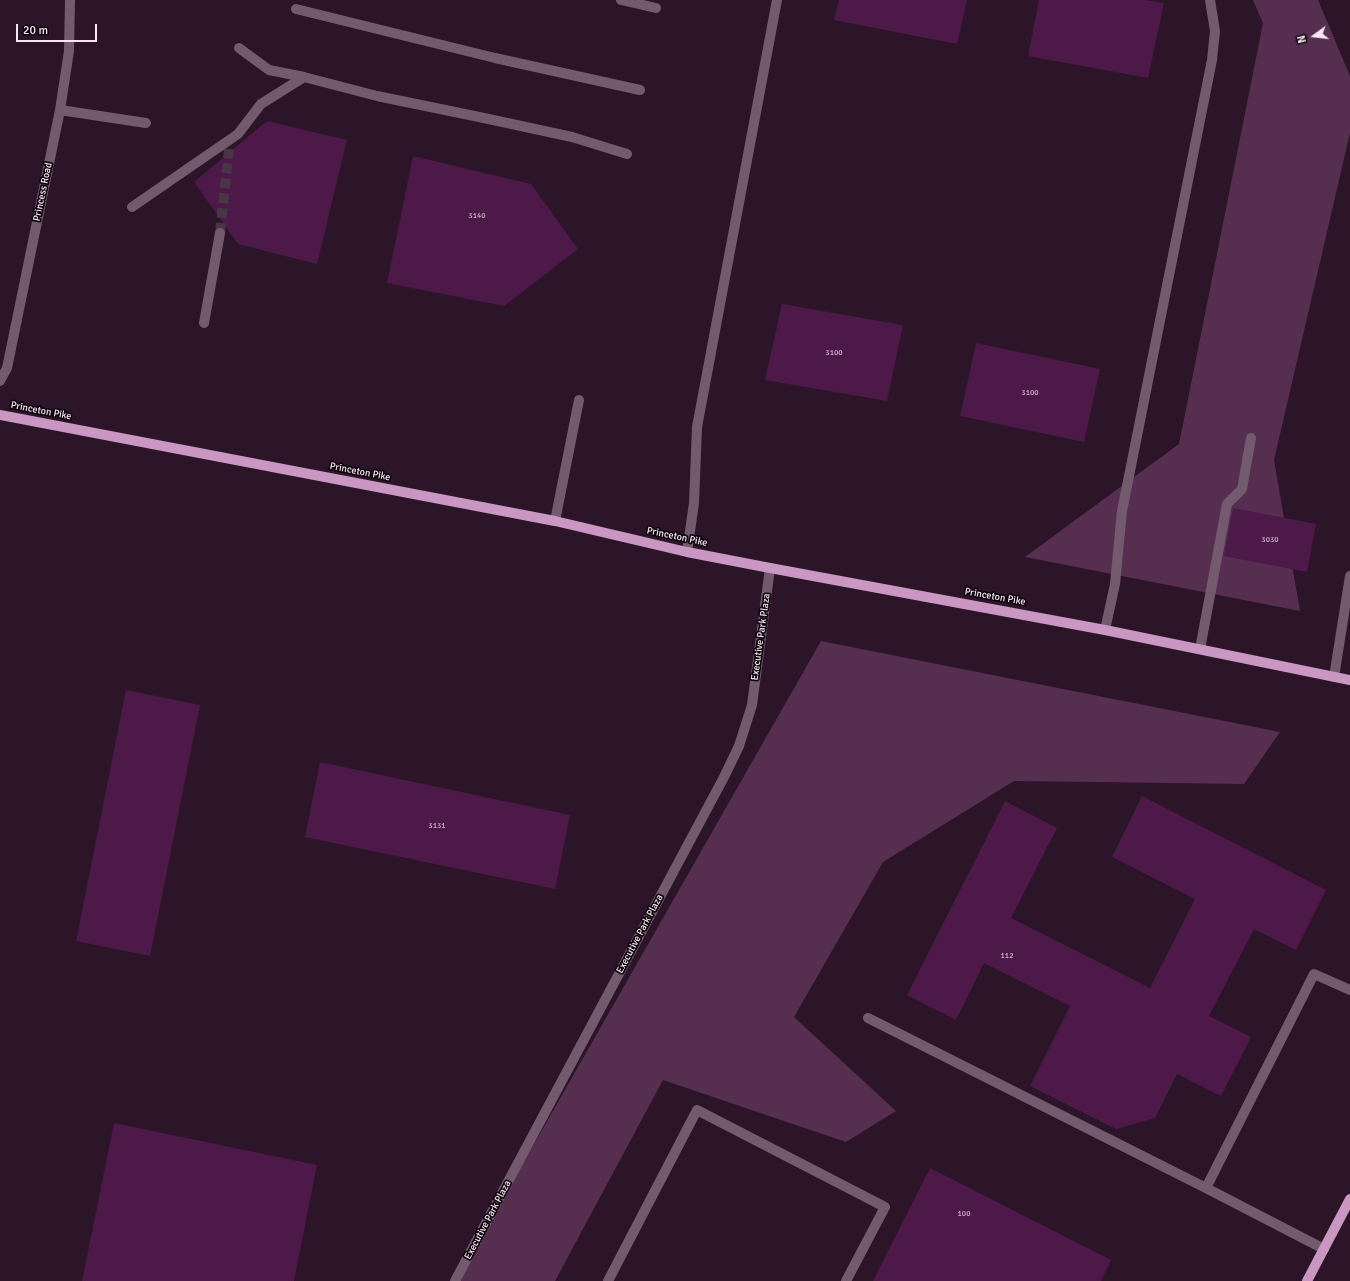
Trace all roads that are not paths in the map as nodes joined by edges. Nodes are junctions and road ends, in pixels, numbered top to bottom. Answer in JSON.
{"nodes":[{"id":1,"x":70,"y":0,"type":"edge"},
{"id":2,"x":620,"y":0,"type":"edge"},
{"id":3,"x":777,"y":0,"type":"edge"},
{"id":4,"x":1210,"y":0,"type":"edge"},
{"id":5,"x":656,"y":8,"type":"dead end"},
{"id":6,"x":296,"y":9,"type":"dead end"},
{"id":7,"x":239,"y":48,"type":"dead end"},
{"id":8,"x":304,"y":77,"type":"junction"},
{"id":9,"x":640,"y":90,"type":"dead end"},
{"id":10,"x":60,"y":110,"type":"junction"},
{"id":11,"x":146,"y":124,"type":"dead end"},
{"id":12,"x":238,"y":134,"type":"junction"},
{"id":13,"x":229,"y":148,"type":"tunnel mouth"},
{"id":14,"x":627,"y":154,"type":"dead end"},
{"id":15,"x":132,"y":207,"type":"dead end"},
{"id":16,"x":220,"y":233,"type":"tunnel mouth"},
{"id":17,"x":204,"y":323,"type":"dead end"},
{"id":18,"x":0,"y":381,"type":"edge"},
{"id":19,"x":579,"y":400,"type":"dead end"},
{"id":20,"x":0,"y":415,"type":"edge"},
{"id":21,"x":1251,"y":438,"type":"dead end"},
{"id":22,"x":555,"y":522,"type":"junction"},
{"id":23,"x":687,"y":552,"type":"junction"},
{"id":24,"x":770,"y":568,"type":"junction"},
{"id":25,"x":1350,"y":576,"type":"edge"},
{"id":26,"x":1105,"y":630,"type":"junction"},
{"id":27,"x":1200,"y":649,"type":"junction"},
{"id":28,"x":1334,"y":677,"type":"junction"},
{"id":29,"x":1350,"y":680,"type":"edge"},
{"id":30,"x":1350,"y":990,"type":"edge"},
{"id":31,"x":868,"y":1018,"type":"dead end"},
{"id":32,"x":1206,"y":1188,"type":"junction"},
{"id":33,"x":1350,"y":1199,"type":"edge"},
{"id":34,"x":1324,"y":1249,"type":"junction"},
{"id":35,"x":455,"y":1281,"type":"edge"},
{"id":36,"x":608,"y":1281,"type":"edge"},
{"id":37,"x":846,"y":1281,"type":"edge"},
{"id":38,"x":1308,"y":1281,"type":"edge"}],
"edges":[{"from":1,"to":10,"type":"street","name":"Princess Road"},
{"from":2,"to":5,"type":"street"},
{"from":3,"to":23,"type":"street"},
{"from":4,"to":26,"type":"street"},
{"from":6,"to":9,"type":"street"},
{"from":7,"to":8,"type":"street"},
{"from":8,"to":12,"type":"street"},
{"from":8,"to":14,"type":"street"},
{"from":10,"to":11,"type":"street"},
{"from":10,"to":18,"type":"street","name":"Princess Road"},
{"from":12,"to":13,"type":"street"},
{"from":12,"to":15,"type":"street"},
{"from":16,"to":17,"type":"street"},
{"from":19,"to":22,"type":"street"},
{"from":20,"to":22,"type":"main road","name":"Princeton Pike"},
{"from":21,"to":27,"type":"street"},
{"from":22,"to":23,"type":"main road","name":"Princeton Pike"},
{"from":23,"to":24,"type":"main road","name":"Princeton Pike"},
{"from":24,"to":26,"type":"main road","name":"Princeton Pike"},
{"from":24,"to":35,"type":"street","name":"Executive Park Plaza"},
{"from":25,"to":28,"type":"street"},
{"from":26,"to":27,"type":"main road","name":"Princeton Pike"},
{"from":27,"to":28,"type":"main road","name":"Princeton Pike"},
{"from":28,"to":29,"type":"main road","name":"Princeton Pike"},
{"from":30,"to":32,"type":"street"},
{"from":31,"to":32,"type":"street"},
{"from":32,"to":34,"type":"street"},
{"from":33,"to":34,"type":"main road"},
{"from":34,"to":38,"type":"main road"},
{"from":36,"to":37,"type":"street"}]}
